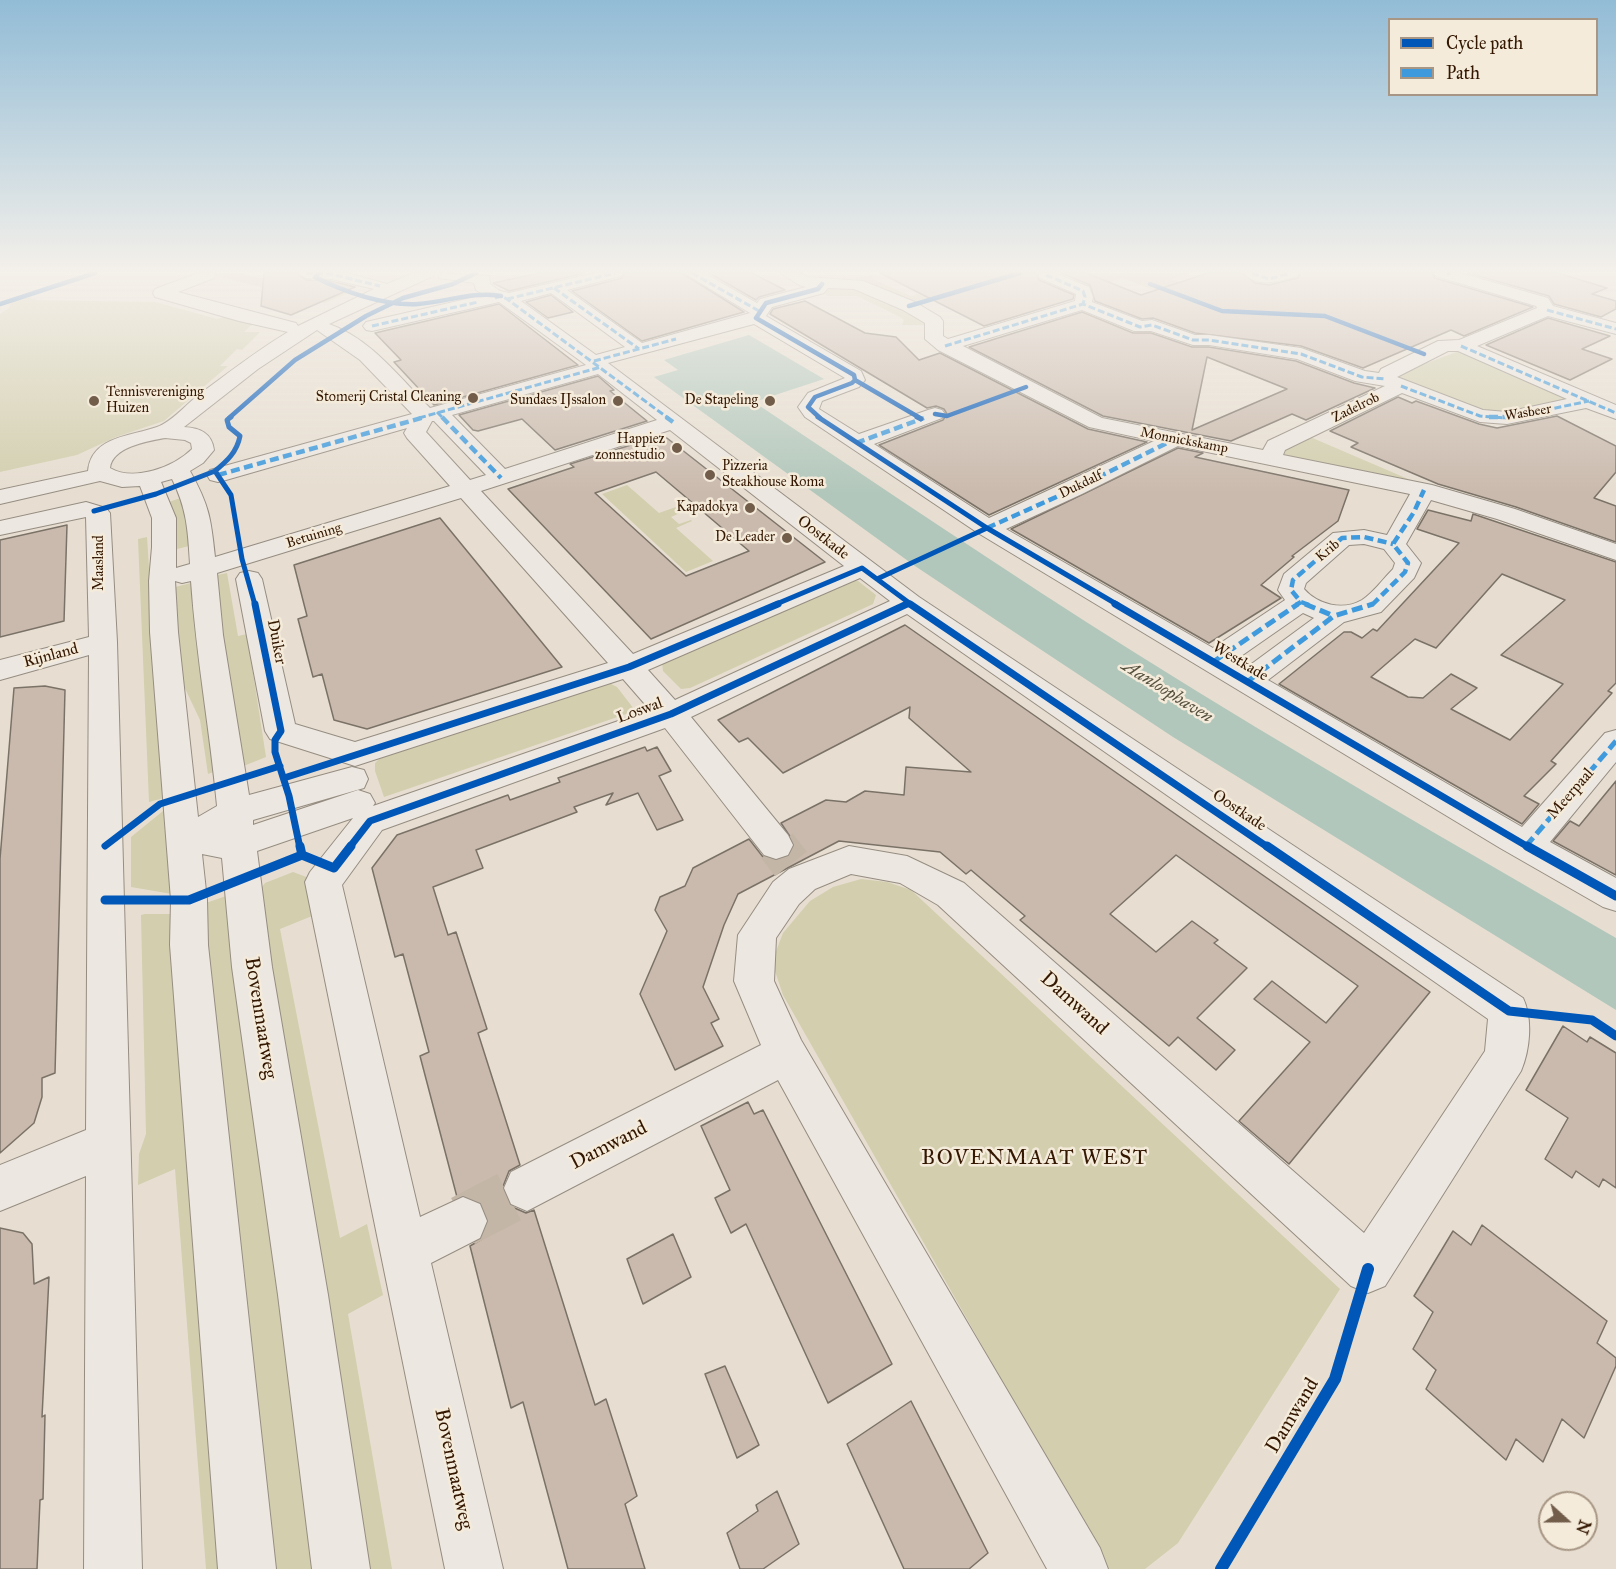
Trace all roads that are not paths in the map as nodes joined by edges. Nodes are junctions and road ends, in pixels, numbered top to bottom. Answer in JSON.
{"nodes":[{"id":1,"x":264,"y":346,"type":"edge"},
{"id":2,"x":278,"y":346,"type":"edge"},
{"id":3,"x":295,"y":346,"type":"edge"},
{"id":4,"x":356,"y":346,"type":"edge"},
{"id":5,"x":572,"y":346,"type":"edge"},
{"id":6,"x":635,"y":346,"type":"edge"},
{"id":7,"x":649,"y":346,"type":"edge"},
{"id":8,"x":808,"y":346,"type":"edge"},
{"id":9,"x":945,"y":346,"type":"edge"},
{"id":10,"x":1250,"y":346,"type":"edge"},
{"id":11,"x":1442,"y":346,"type":"edge"},
{"id":12,"x":1461,"y":346,"type":"edge"},
{"id":13,"x":639,"y":349,"type":"junction"},
{"id":14,"x":598,"y":364,"type":"junction"},
{"id":15,"x":233,"y":369,"type":"dead end"},
{"id":16,"x":1393,"y":383,"type":"junction"},
{"id":17,"x":1589,"y":401,"type":"junction"},
{"id":18,"x":1616,"y":413,"type":"edge"},
{"id":19,"x":431,"y":414,"type":"junction"},
{"id":20,"x":935,"y":414,"type":"dead end"},
{"id":21,"x":673,"y":423,"type":"junction"},
{"id":22,"x":1175,"y":439,"type":"junction"},
{"id":23,"x":856,"y":443,"type":"junction"},
{"id":24,"x":170,"y":453,"type":"junction"},
{"id":25,"x":1270,"y":458,"type":"junction"},
{"id":26,"x":102,"y":466,"type":"junction"},
{"id":27,"x":218,"y":475,"type":"dead end"},
{"id":28,"x":501,"y":478,"type":"junction"},
{"id":29,"x":0,"y":482,"type":"edge"},
{"id":30,"x":466,"y":489,"type":"junction"},
{"id":31,"x":1424,"y":490,"type":"junction"},
{"id":32,"x":0,"y":497,"type":"edge"},
{"id":33,"x":0,"y":528,"type":"edge"},
{"id":34,"x":987,"y":528,"type":"junction"},
{"id":35,"x":1393,"y":544,"type":"junction"},
{"id":36,"x":1616,"y":552,"type":"edge"},
{"id":37,"x":862,"y":568,"type":"junction"},
{"id":38,"x":182,"y":575,"type":"junction"},
{"id":39,"x":249,"y":579,"type":"dead end"},
{"id":40,"x":1301,"y":602,"type":"junction"},
{"id":41,"x":909,"y":603,"type":"junction"},
{"id":42,"x":1334,"y":616,"type":"junction"},
{"id":43,"x":103,"y":642,"type":"junction"},
{"id":44,"x":1214,"y":662,"type":"junction"},
{"id":45,"x":629,"y":667,"type":"junction"},
{"id":46,"x":0,"y":670,"type":"edge"},
{"id":47,"x":1247,"y":682,"type":"junction"},
{"id":48,"x":671,"y":714,"type":"junction"},
{"id":49,"x":1616,"y":741,"type":"edge"},
{"id":50,"x":359,"y":790,"type":"junction"},
{"id":51,"x":235,"y":829,"type":"junction"},
{"id":52,"x":183,"y":843,"type":"junction"},
{"id":53,"x":1526,"y":846,"type":"junction"},
{"id":54,"x":790,"y":863,"type":"junction"},
{"id":55,"x":1616,"y":896,"type":"edge"},
{"id":56,"x":1509,"y":1011,"type":"joint"},
{"id":57,"x":786,"y":1054,"type":"junction"},
{"id":58,"x":108,"y":1144,"type":"junction"},
{"id":59,"x":0,"y":1188,"type":"edge"},
{"id":60,"x":527,"y":1188,"type":"tunnel mouth"},
{"id":61,"x":463,"y":1221,"type":"tunnel mouth"},
{"id":62,"x":405,"y":1250,"type":"junction"},
{"id":63,"x":113,"y":1569,"type":"edge"},
{"id":64,"x":247,"y":1569,"type":"edge"},
{"id":65,"x":341,"y":1569,"type":"edge"},
{"id":66,"x":474,"y":1569,"type":"edge"},
{"id":67,"x":1079,"y":1569,"type":"edge"}],
"edges":[{"from":1,"to":15,"type":"street"},
{"from":2,"to":24,"type":"street"},
{"from":3,"to":24,"type":"street"},
{"from":4,"to":19,"type":"street"},
{"from":5,"to":14,"type":"street","name":"Oostkade"},
{"from":6,"to":13,"type":"street"},
{"from":7,"to":13,"type":"street"},
{"from":8,"to":23,"type":"street","name":"Westkade"},
{"from":9,"to":22,"type":"street","name":"Monnickskamp"},
{"from":10,"to":16,"type":"street","name":"Wasbeer"},
{"from":11,"to":16,"type":"street","name":"Zadelrob"},
{"from":12,"to":17,"type":"street","name":"Wasbeer"},
{"from":13,"to":14,"type":"street"},
{"from":14,"to":19,"type":"street"},
{"from":14,"to":21,"type":"street","name":"Oostkade"},
{"from":16,"to":17,"type":"street","name":"Wasbeer"},
{"from":16,"to":25,"type":"street","name":"Zadelrob"},
{"from":17,"to":18,"type":"street","name":"Wasbeer"},
{"from":19,"to":27,"type":"street"},
{"from":19,"to":28,"type":"street"},
{"from":19,"to":30,"type":"street"},
{"from":20,"to":23,"type":"street"},
{"from":21,"to":28,"type":"street","name":"Betuining"},
{"from":21,"to":37,"type":"street","name":"Oostkade"},
{"from":22,"to":25,"type":"street","name":"Monnickskamp"},
{"from":22,"to":34,"type":"street","name":"Dukdalf"},
{"from":23,"to":34,"type":"street","name":"Westkade"},
{"from":24,"to":26,"type":"street"},
{"from":24,"to":26,"type":"street"},
{"from":24,"to":38,"type":"street","name":"Bovenmaatweg"},
{"from":25,"to":31,"type":"street","name":"Monnickskamp"},
{"from":26,"to":29,"type":"street"},
{"from":26,"to":32,"type":"street"},
{"from":28,"to":30,"type":"street","name":"Betuining"},
{"from":30,"to":38,"type":"street","name":"Betuining"},
{"from":30,"to":45,"type":"street"},
{"from":31,"to":35,"type":"street"},
{"from":31,"to":36,"type":"street","name":"Monnickskamp"},
{"from":33,"to":43,"type":"street","name":"Maasland"},
{"from":34,"to":44,"type":"street","name":"Westkade"},
{"from":35,"to":40,"type":"street","name":"Krib"},
{"from":35,"to":42,"type":"street"},
{"from":37,"to":41,"type":"street","name":"Oostkade"},
{"from":37,"to":45,"type":"street","name":"Loswal"},
{"from":38,"to":51,"type":"street","name":"Bovenmaatweg"},
{"from":38,"to":52,"type":"street","name":"Bovenmaatweg"},
{"from":39,"to":50,"type":"street","name":"Duiker"},
{"from":40,"to":42,"type":"street"},
{"from":40,"to":44,"type":"street"},
{"from":41,"to":48,"type":"street","name":"Loswal"},
{"from":41,"to":56,"type":"street","name":"Oostkade"},
{"from":42,"to":47,"type":"street"},
{"from":43,"to":46,"type":"street","name":"Rijnland"},
{"from":43,"to":58,"type":"street"},
{"from":44,"to":47,"type":"street","name":"Westkade"},
{"from":45,"to":48,"type":"street","name":"Loswal"},
{"from":45,"to":50,"type":"street","name":"Loswal"},
{"from":47,"to":53,"type":"street","name":"Westkade"},
{"from":48,"to":50,"type":"street","name":"Loswal"},
{"from":48,"to":54,"type":"street"},
{"from":49,"to":53,"type":"street","name":"Meerpaal"},
{"from":50,"to":51,"type":"street","name":"Loswal"},
{"from":50,"to":62,"type":"street","name":"Bovenmaatweg"},
{"from":51,"to":52,"type":"street","name":"Loswal"},
{"from":51,"to":65,"type":"street","name":"Bovenmaatweg"},
{"from":52,"to":64,"type":"street","name":"Bovenmaatweg"},
{"from":53,"to":55,"type":"street","name":"Westkade"},
{"from":54,"to":56,"type":"street","name":"Damwand"},
{"from":54,"to":57,"type":"street","name":"Damwand"},
{"from":57,"to":60,"type":"street","name":"Damwand"},
{"from":57,"to":67,"type":"street","name":"Damwand"},
{"from":58,"to":59,"type":"street"},
{"from":58,"to":63,"type":"street"},
{"from":61,"to":62,"type":"street"},
{"from":62,"to":66,"type":"street","name":"Bovenmaatweg"}]}
